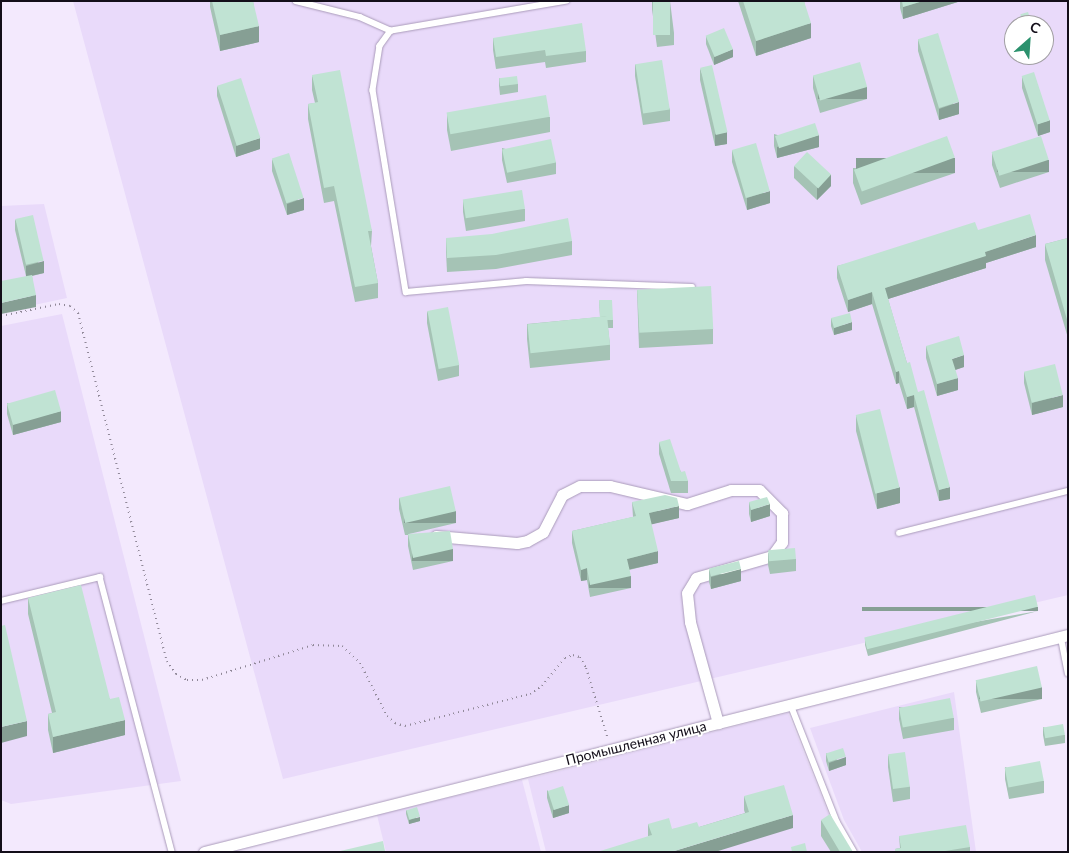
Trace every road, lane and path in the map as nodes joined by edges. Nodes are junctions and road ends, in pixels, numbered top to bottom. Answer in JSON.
{"nodes":[{"id":1,"x":296,"y":1,"type":"edge"},
{"id":2,"x":567,"y":1,"type":"edge"},
{"id":3,"x":391,"y":31,"type":"junction"},
{"id":4,"x":692,"y":287,"type":"edge"},
{"id":5,"x":1,"y":316,"type":"edge"},
{"id":6,"x":1068,"y":491,"type":"edge"},
{"id":7,"x":899,"y":532,"type":"dead end"},
{"id":8,"x":420,"y":539,"type":"edge"},
{"id":9,"x":1,"y":601,"type":"edge"},
{"id":10,"x":1064,"y":636,"type":"edge"},
{"id":11,"x":1068,"y":673,"type":"edge"},
{"id":12,"x":791,"y":705,"type":"junction"},
{"id":13,"x":718,"y":723,"type":"junction"},
{"id":14,"x":611,"y":750,"type":"junction"},
{"id":15,"x":172,"y":852,"type":"edge"},
{"id":16,"x":204,"y":852,"type":"edge"},
{"id":17,"x":854,"y":852,"type":"edge"}],
"edges":[{"from":1,"to":3,"type":"lane"},
{"from":2,"to":3,"type":"lane"},
{"from":3,"to":4,"type":"lane"},
{"from":5,"to":14,"type":"path"},
{"from":6,"to":7,"type":"lane"},
{"from":8,"to":13,"type":"street"},
{"from":9,"to":15,"type":"lane"},
{"from":10,"to":11,"type":"lane"},
{"from":10,"to":12,"type":"street","name":"Промышленная улица"},
{"from":12,"to":13,"type":"street","name":"Промышленная улица"},
{"from":12,"to":17,"type":"lane"},
{"from":13,"to":14,"type":"street","name":"Промышленная улица"},
{"from":14,"to":16,"type":"street","name":"Промышленная улица"}]}
